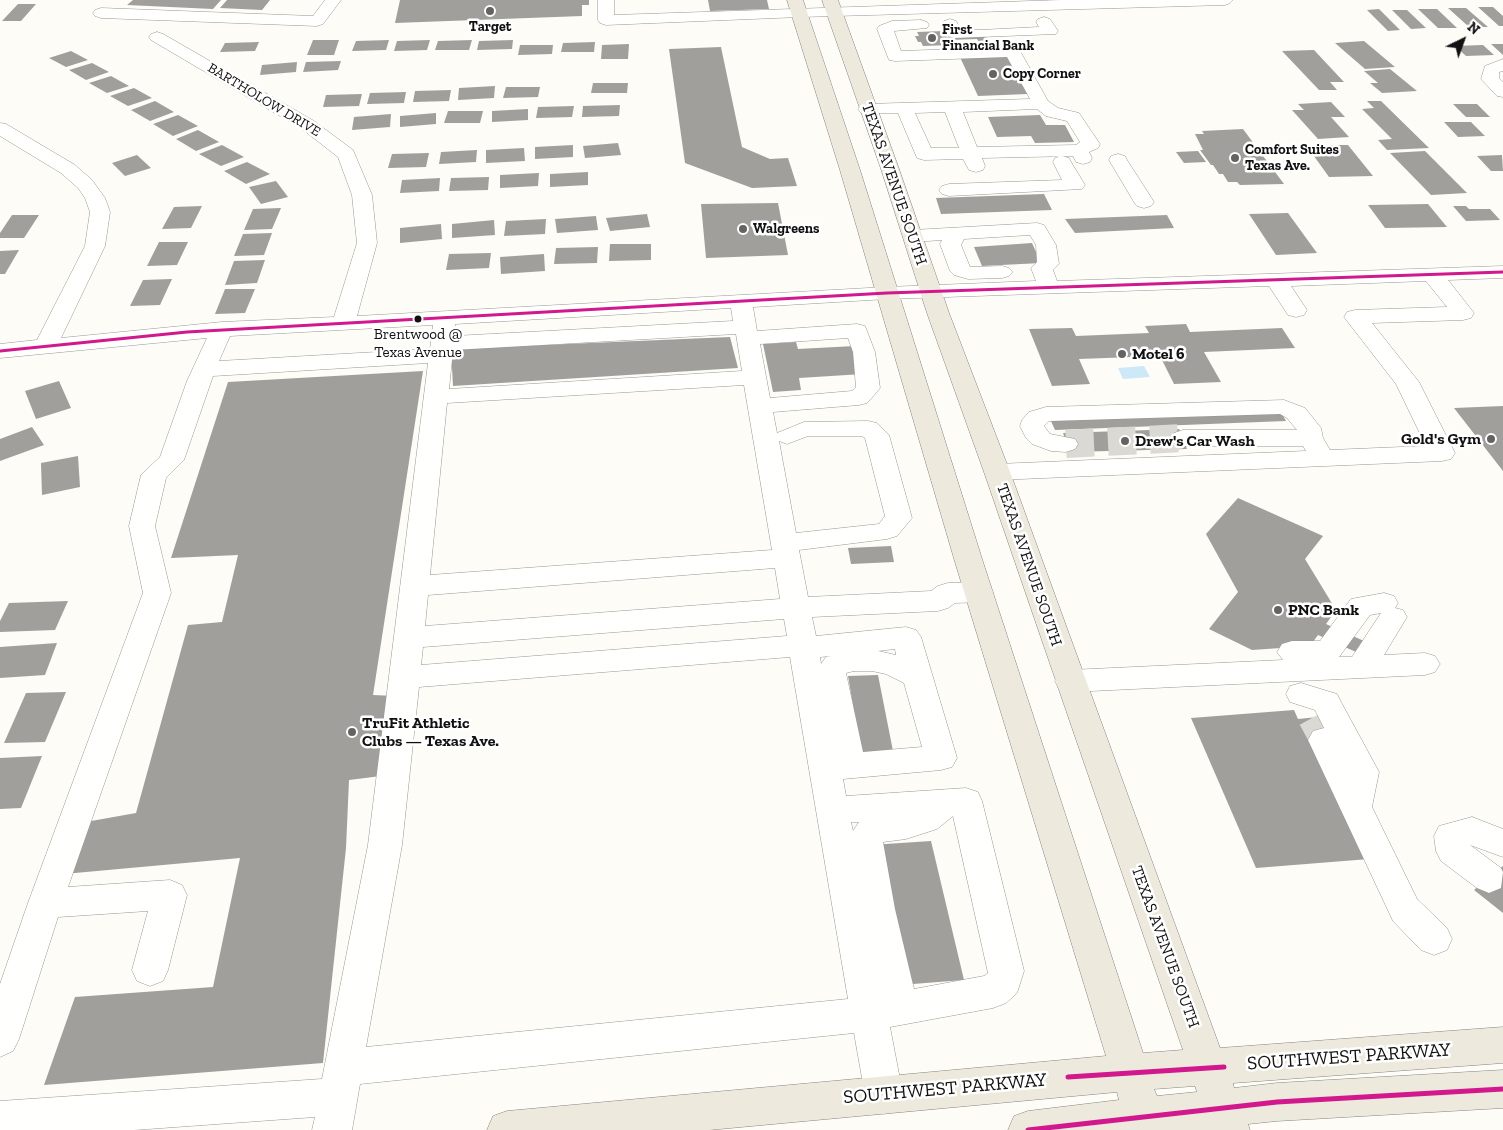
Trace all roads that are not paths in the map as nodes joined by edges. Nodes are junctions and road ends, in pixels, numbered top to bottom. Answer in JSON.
{"nodes":[{"id":1,"x":115,"y":0,"type":"edge"},
{"id":2,"x":606,"y":0,"type":"edge"},
{"id":3,"x":1225,"y":0,"type":"edge"},
{"id":4,"x":332,"y":2,"type":"edge"},
{"id":5,"x":312,"y":3,"type":"dead end"},
{"id":6,"x":1033,"y":5,"type":"junction"},
{"id":7,"x":797,"y":6,"type":"edge"},
{"id":8,"x":832,"y":6,"type":"edge"},
{"id":9,"x":932,"y":8,"type":"junction"},
{"id":10,"x":1044,"y":22,"type":"junction"},
{"id":11,"x":944,"y":25,"type":"junction"},
{"id":12,"x":157,"y":37,"type":"dead end"},
{"id":13,"x":1503,"y":64,"type":"edge"},
{"id":14,"x":1503,"y":92,"type":"edge"},
{"id":15,"x":1042,"y":104,"type":"junction"},
{"id":16,"x":952,"y":106,"type":"junction"},
{"id":17,"x":904,"y":107,"type":"junction"},
{"id":18,"x":867,"y":108,"type":"junction"},
{"id":19,"x":0,"y":128,"type":"edge"},
{"id":20,"x":973,"y":160,"type":"junction"},
{"id":21,"x":1118,"y":160,"type":"dead end"},
{"id":22,"x":1062,"y":162,"type":"dead end"},
{"id":23,"x":950,"y":190,"type":"dead end"},
{"id":24,"x":1144,"y":202,"type":"dead end"},
{"id":25,"x":913,"y":236,"type":"junction"},
{"id":26,"x":953,"y":237,"type":"junction"},
{"id":27,"x":1503,"y":272,"type":"edge"},
{"id":28,"x":1432,"y":274,"type":"junction"},
{"id":29,"x":1042,"y":275,"type":"junction"},
{"id":30,"x":1276,"y":280,"type":"junction"},
{"id":31,"x":932,"y":292,"type":"junction"},
{"id":32,"x":887,"y":294,"type":"junction"},
{"id":33,"x":1296,"y":310,"type":"dead end"},
{"id":34,"x":445,"y":317,"type":"junction"},
{"id":35,"x":344,"y":322,"type":"junction"},
{"id":36,"x":744,"y":322,"type":"junction"},
{"id":37,"x":222,"y":329,"type":"junction"},
{"id":38,"x":46,"y":345,"type":"junction"},
{"id":39,"x":441,"y":350,"type":"junction"},
{"id":40,"x":0,"y":351,"type":"edge"},
{"id":41,"x":204,"y":369,"type":"junction"},
{"id":42,"x":754,"y":376,"type":"junction"},
{"id":43,"x":436,"y":397,"type":"junction"},
{"id":44,"x":760,"y":406,"type":"junction"},
{"id":45,"x":776,"y":436,"type":"junction"},
{"id":46,"x":1183,"y":438,"type":"tunnel mouth"},
{"id":47,"x":1066,"y":444,"type":"tunnel mouth"},
{"id":48,"x":1316,"y":448,"type":"junction"},
{"id":49,"x":997,"y":472,"type":"junction"},
{"id":50,"x":786,"y":550,"type":"junction"},
{"id":51,"x":415,"y":586,"type":"junction"},
{"id":52,"x":964,"y":593,"type":"junction"},
{"id":53,"x":795,"y":601,"type":"junction"},
{"id":54,"x":410,"y":630,"type":"junction"},
{"id":55,"x":803,"y":646,"type":"junction"},
{"id":56,"x":1425,"y":664,"type":"dead end"},
{"id":57,"x":1361,"y":667,"type":"junction"},
{"id":58,"x":1213,"y":674,"type":"junction"},
{"id":59,"x":405,"y":677,"type":"junction"},
{"id":60,"x":918,"y":677,"type":"junction"},
{"id":61,"x":1070,"y":681,"type":"junction"},
{"id":62,"x":1306,"y":706,"type":"junction"},
{"id":63,"x":838,"y":767,"type":"junction"},
{"id":64,"x":949,"y":802,"type":"junction"},
{"id":65,"x":1356,"y":808,"type":"junction"},
{"id":66,"x":833,"y":810,"type":"junction"},
{"id":67,"x":1503,"y":843,"type":"edge"},
{"id":68,"x":1489,"y":878,"type":"dead end"},
{"id":69,"x":45,"y":903,"type":"junction"},
{"id":70,"x":1434,"y":939,"type":"dead end"},
{"id":71,"x":150,"y":970,"type":"dead end"},
{"id":72,"x":884,"y":1011,"type":"junction"},
{"id":73,"x":0,"y":1038,"type":"edge"},
{"id":74,"x":1503,"y":1045,"type":"edge"},
{"id":75,"x":1208,"y":1068,"type":"junction"},
{"id":76,"x":1130,"y":1073,"type":"junction"},
{"id":77,"x":1503,"y":1089,"type":"edge"},
{"id":78,"x":884,"y":1095,"type":"junction"},
{"id":79,"x":338,"y":1098,"type":"edge"},
{"id":80,"x":1226,"y":1119,"type":"edge"},
{"id":81,"x":0,"y":1120,"type":"edge"},
{"id":82,"x":1146,"y":1124,"type":"edge"},
{"id":83,"x":507,"y":1130,"type":"edge"},
{"id":84,"x":1028,"y":1130,"type":"edge"}],
"edges":[{"from":1,"to":4,"type":"street"},
{"from":2,"to":7,"type":"street"},
{"from":3,"to":6,"type":"street"},
{"from":4,"to":5,"type":"street"},
{"from":6,"to":9,"type":"street"},
{"from":6,"to":10,"type":"street"},
{"from":7,"to":8,"type":"street"},
{"from":7,"to":32,"type":"main road"},
{"from":8,"to":9,"type":"street"},
{"from":8,"to":18,"type":"main road","name":"TEXAS AVENUE SOUTH"},
{"from":9,"to":11,"type":"street"},
{"from":10,"to":11,"type":"street"},
{"from":10,"to":11,"type":"street"},
{"from":11,"to":15,"type":"street"},
{"from":12,"to":35,"type":"street","name":"BARTHOLOW DRIVE"},
{"from":13,"to":14,"type":"street"},
{"from":15,"to":16,"type":"street"},
{"from":15,"to":20,"type":"street"},
{"from":16,"to":17,"type":"street"},
{"from":16,"to":20,"type":"street"},
{"from":17,"to":18,"type":"street"},
{"from":17,"to":20,"type":"street"},
{"from":18,"to":25,"type":"main road","name":"TEXAS AVENUE SOUTH"},
{"from":19,"to":38,"type":"street"},
{"from":21,"to":24,"type":"street"},
{"from":22,"to":23,"type":"street"},
{"from":25,"to":26,"type":"street"},
{"from":25,"to":31,"type":"main road","name":"TEXAS AVENUE SOUTH"},
{"from":26,"to":29,"type":"street"},
{"from":26,"to":29,"type":"street"},
{"from":27,"to":28,"type":"street"},
{"from":28,"to":30,"type":"street"},
{"from":28,"to":48,"type":"street"},
{"from":29,"to":30,"type":"street"},
{"from":29,"to":31,"type":"street"},
{"from":30,"to":33,"type":"street"},
{"from":31,"to":32,"type":"street"},
{"from":31,"to":49,"type":"main road","name":"TEXAS AVENUE SOUTH"},
{"from":32,"to":36,"type":"street"},
{"from":32,"to":52,"type":"main road"},
{"from":34,"to":35,"type":"street"},
{"from":34,"to":36,"type":"street"},
{"from":34,"to":39,"type":"street"},
{"from":35,"to":37,"type":"street"},
{"from":36,"to":39,"type":"street"},
{"from":36,"to":42,"type":"street"},
{"from":36,"to":44,"type":"street"},
{"from":37,"to":38,"type":"street"},
{"from":37,"to":41,"type":"street"},
{"from":38,"to":40,"type":"street"},
{"from":39,"to":41,"type":"street"},
{"from":39,"to":43,"type":"street"},
{"from":41,"to":69,"type":"street"},
{"from":42,"to":43,"type":"street"},
{"from":42,"to":44,"type":"street"},
{"from":43,"to":51,"type":"street"},
{"from":44,"to":45,"type":"street"},
{"from":45,"to":50,"type":"street"},
{"from":45,"to":50,"type":"street"},
{"from":46,"to":48,"type":"street"},
{"from":47,"to":48,"type":"street"},
{"from":48,"to":49,"type":"street"},
{"from":49,"to":61,"type":"main road","name":"TEXAS AVENUE SOUTH"},
{"from":50,"to":51,"type":"street"},
{"from":50,"to":53,"type":"street"},
{"from":51,"to":54,"type":"street"},
{"from":52,"to":53,"type":"street"},
{"from":52,"to":76,"type":"main road"},
{"from":53,"to":54,"type":"street"},
{"from":53,"to":55,"type":"street"},
{"from":54,"to":59,"type":"street"},
{"from":55,"to":59,"type":"street"},
{"from":55,"to":60,"type":"street"},
{"from":55,"to":63,"type":"street"},
{"from":56,"to":57,"type":"street"},
{"from":57,"to":58,"type":"street"},
{"from":57,"to":62,"type":"street"},
{"from":58,"to":61,"type":"street"},
{"from":58,"to":62,"type":"street"},
{"from":59,"to":79,"type":"street"},
{"from":60,"to":63,"type":"street"},
{"from":60,"to":63,"type":"street"},
{"from":61,"to":75,"type":"main road","name":"TEXAS AVENUE SOUTH"},
{"from":62,"to":65,"type":"street"},
{"from":62,"to":65,"type":"street"},
{"from":63,"to":66,"type":"street"},
{"from":64,"to":66,"type":"street"},
{"from":64,"to":72,"type":"street"},
{"from":64,"to":72,"type":"street"},
{"from":65,"to":70,"type":"street"},
{"from":66,"to":72,"type":"street"},
{"from":67,"to":68,"type":"street"},
{"from":69,"to":71,"type":"street"},
{"from":69,"to":73,"type":"street"},
{"from":72,"to":78,"type":"street"},
{"from":72,"to":79,"type":"street"},
{"from":74,"to":75,"type":"main road","name":"SOUTHWEST PARKWAY"},
{"from":75,"to":76,"type":"main road","name":"SOUTHWEST PARKWAY"},
{"from":75,"to":80,"type":"main road","name":"TEXAS AVENUE SOUTH"},
{"from":76,"to":78,"type":"main road","name":"SOUTHWEST PARKWAY"},
{"from":76,"to":82,"type":"main road"},
{"from":77,"to":80,"type":"main road"},
{"from":78,"to":83,"type":"main road","name":"SOUTHWEST PARKWAY"},
{"from":79,"to":81,"type":"street"},
{"from":80,"to":82,"type":"main road"},
{"from":82,"to":84,"type":"main road"}]}
